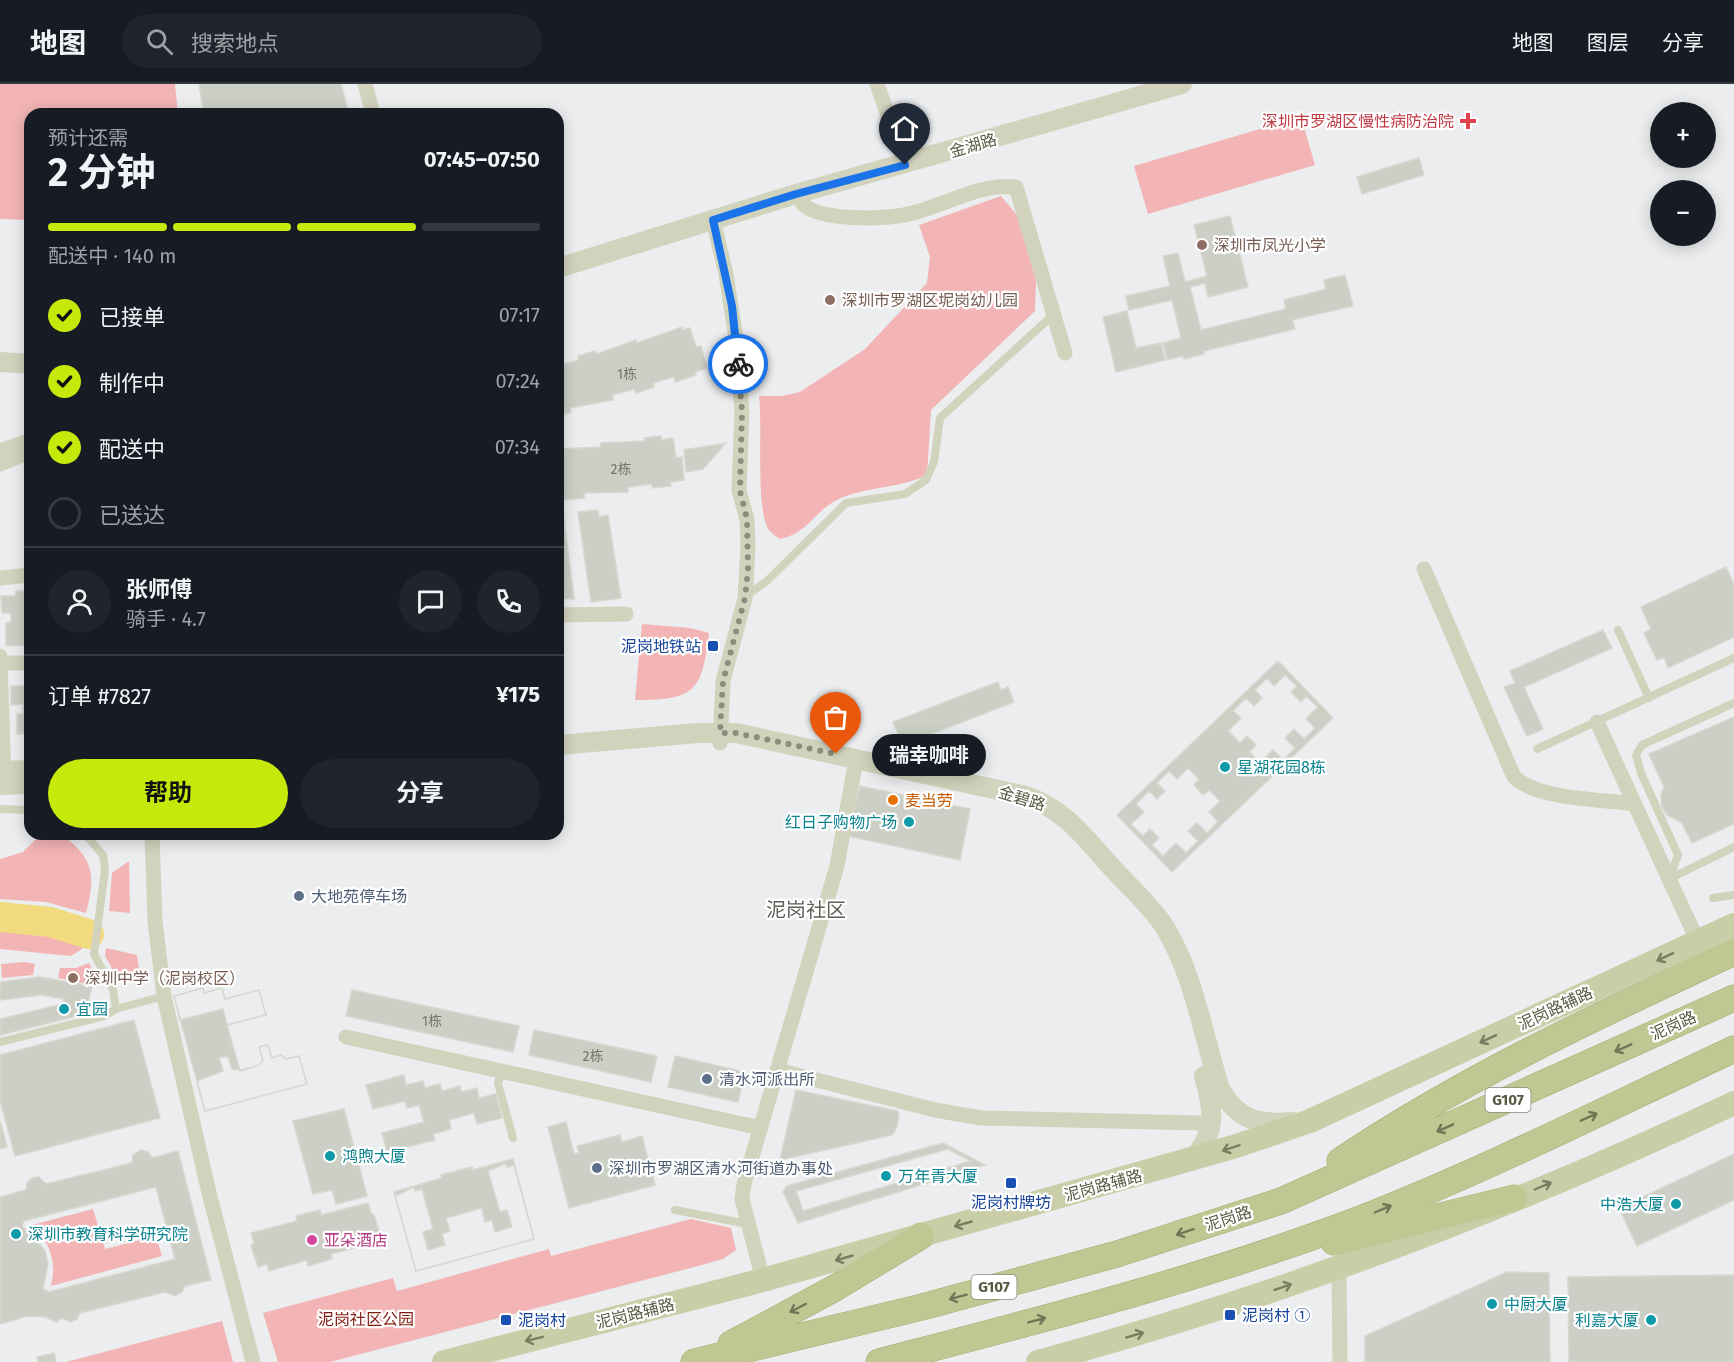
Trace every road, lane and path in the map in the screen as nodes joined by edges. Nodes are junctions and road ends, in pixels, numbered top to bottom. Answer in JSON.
{"nodes":[{"id":1,"x":365,"y":84,"type":"edge"},
{"id":2,"x":877,"y":84,"type":"edge"},
{"id":3,"x":1182,"y":84,"type":"edge"},
{"id":4,"x":371,"y":108,"type":"edge"},
{"id":5,"x":905,"y":165,"type":"junction"},
{"id":6,"x":796,"y":194,"type":"junction"},
{"id":7,"x":713,"y":220,"type":"junction"},
{"id":8,"x":564,"y":266,"type":"edge"},
{"id":9,"x":1053,"y":315,"type":"junction"},
{"id":10,"x":1065,"y":353,"type":"dead end"},
{"id":11,"x":0,"y":362,"type":"edge"},
{"id":12,"x":24,"y":364,"type":"edge"},
{"id":13,"x":24,"y":442,"type":"edge"},
{"id":14,"x":0,"y":451,"type":"edge"},
{"id":15,"x":24,"y":454,"type":"edge"},
{"id":16,"x":0,"y":464,"type":"edge"},
{"id":17,"x":1424,"y":569,"type":"dead end"},
{"id":18,"x":24,"y":576,"type":"edge"},
{"id":19,"x":0,"y":578,"type":"edge"},
{"id":20,"x":745,"y":598,"type":"junction"},
{"id":21,"x":626,"y":614,"type":"dead end"},
{"id":22,"x":564,"y":615,"type":"edge"},
{"id":23,"x":1618,"y":630,"type":"dead end"},
{"id":24,"x":0,"y":656,"type":"edge"},
{"id":25,"x":1734,"y":658,"type":"edge"},
{"id":26,"x":0,"y":663,"type":"edge"},
{"id":27,"x":24,"y":663,"type":"edge"},
{"id":28,"x":1649,"y":698,"type":"junction"},
{"id":29,"x":1734,"y":704,"type":"edge"},
{"id":30,"x":1597,"y":722,"type":"junction"},
{"id":31,"x":720,"y":738,"type":"junction"},
{"id":32,"x":564,"y":745,"type":"edge"},
{"id":33,"x":1537,"y":749,"type":"dead end"},
{"id":34,"x":564,"y":755,"type":"edge"},
{"id":35,"x":855,"y":764,"type":"junction"},
{"id":36,"x":24,"y":772,"type":"edge"},
{"id":37,"x":2,"y":778,"type":"edge"},
{"id":38,"x":24,"y":783,"type":"edge"},
{"id":39,"x":1634,"y":804,"type":"junction"},
{"id":40,"x":0,"y":809,"type":"edge"},
{"id":41,"x":24,"y":810,"type":"edge"},
{"id":42,"x":90,"y":840,"type":"edge"},
{"id":43,"x":152,"y":840,"type":"edge"},
{"id":44,"x":1734,"y":847,"type":"edge"},
{"id":45,"x":1669,"y":879,"type":"junction"},
{"id":46,"x":1734,"y":896,"type":"edge"},
{"id":47,"x":1713,"y":898,"type":"dead end"},
{"id":48,"x":1722,"y":928,"type":"edge"},
{"id":49,"x":1734,"y":952,"type":"edge"},
{"id":50,"x":164,"y":996,"type":"junction"},
{"id":51,"x":1734,"y":998,"type":"edge"},
{"id":52,"x":116,"y":1009,"type":"junction"},
{"id":53,"x":346,"y":1036,"type":"dead end"},
{"id":54,"x":0,"y":1042,"type":"edge"},
{"id":55,"x":1734,"y":1049,"type":"edge"},
{"id":56,"x":502,"y":1070,"type":"junction"},
{"id":57,"x":777,"y":1070,"type":"junction"},
{"id":58,"x":1734,"y":1104,"type":"edge"},
{"id":59,"x":1734,"y":1112,"type":"edge"},
{"id":60,"x":1310,"y":1121,"type":"junction"},
{"id":61,"x":1200,"y":1123,"type":"dead end"},
{"id":62,"x":1687,"y":1126,"type":"junction"},
{"id":63,"x":761,"y":1128,"type":"junction"},
{"id":64,"x":513,"y":1138,"type":"dead end"},
{"id":65,"x":1192,"y":1161,"type":"junction"},
{"id":66,"x":1514,"y":1198,"type":"junction"},
{"id":67,"x":1281,"y":1201,"type":"junction"},
{"id":68,"x":675,"y":1210,"type":"dead end"},
{"id":69,"x":748,"y":1224,"type":"junction"},
{"id":70,"x":921,"y":1236,"type":"junction"},
{"id":71,"x":1266,"y":1253,"type":"junction"},
{"id":72,"x":1339,"y":1268,"type":"junction"},
{"id":73,"x":763,"y":1280,"type":"junction"},
{"id":74,"x":1099,"y":1345,"type":"junction"},
{"id":75,"x":699,"y":1361,"type":"edge"},
{"id":76,"x":253,"y":1362,"type":"edge"},
{"id":77,"x":444,"y":1362,"type":"edge"},
{"id":78,"x":879,"y":1362,"type":"edge"},
{"id":79,"x":1038,"y":1362,"type":"edge"},
{"id":80,"x":1075,"y":1362,"type":"edge"},
{"id":81,"x":1340,"y":1362,"type":"edge"}],
"edges":[{"from":1,"to":4,"type":"street"},
{"from":2,"to":5,"type":"street"},
{"from":3,"to":5,"type":"street","name":"金湖路"},
{"from":5,"to":6,"type":"street","name":"金湖路"},
{"from":6,"to":7,"type":"street","name":"金湖路"},
{"from":6,"to":9,"type":"street"},
{"from":7,"to":8,"type":"street","name":"金湖路"},
{"from":7,"to":20,"type":"street"},
{"from":9,"to":10,"type":"street"},
{"from":9,"to":20,"type":"lane"},
{"from":11,"to":12,"type":"street"},
{"from":13,"to":14,"type":"street"},
{"from":15,"to":16,"type":"street"},
{"from":17,"to":39,"type":"street"},
{"from":18,"to":19,"type":"street"},
{"from":20,"to":31,"type":"street"},
{"from":21,"to":22,"type":"street"},
{"from":23,"to":28,"type":"lane"},
{"from":24,"to":26,"type":"street"},
{"from":25,"to":28,"type":"lane"},
{"from":26,"to":27,"type":"street"},
{"from":26,"to":37,"type":"street"},
{"from":28,"to":30,"type":"lane"},
{"from":29,"to":45,"type":"lane"},
{"from":30,"to":33,"type":"lane"},
{"from":30,"to":39,"type":"street"},
{"from":31,"to":32,"type":"street","name":"金碧路"},
{"from":31,"to":34,"type":"street","name":"金碧路"},
{"from":31,"to":35,"type":"street","name":"金碧路"},
{"from":35,"to":57,"type":"street"},
{"from":35,"to":60,"type":"street","name":"金碧路"},
{"from":35,"to":65,"type":"street","name":"金碧路"},
{"from":36,"to":37,"type":"street"},
{"from":37,"to":38,"type":"street"},
{"from":39,"to":45,"type":"street"},
{"from":40,"to":41,"type":"lane"},
{"from":42,"to":52,"type":"lane"},
{"from":43,"to":50,"type":"street"},
{"from":44,"to":45,"type":"lane"},
{"from":45,"to":48,"type":"street"},
{"from":46,"to":47,"type":"lane"},
{"from":48,"to":60,"type":"main road","name":"泥岗路辅路","one_way":true},
{"from":49,"to":67,"type":"highway"},
{"from":50,"to":52,"type":"lane"},
{"from":50,"to":76,"type":"street"},
{"from":51,"to":67,"type":"highway","name":"泥岗路","number":"G107","one_way":true},
{"from":52,"to":54,"type":"lane"},
{"from":53,"to":56,"type":"street"},
{"from":71,"to":55,"type":"highway","one_way":true},
{"from":56,"to":63,"type":"street"},
{"from":56,"to":64,"type":"lane"},
{"from":57,"to":61,"type":"street"},
{"from":57,"to":63,"type":"street"},
{"from":58,"to":62,"type":"main road"},
{"from":59,"to":62,"type":"main road"},
{"from":60,"to":65,"type":"main road","name":"泥岗路辅路","one_way":true},
{"from":66,"to":62,"type":"main road","one_way":true},
{"from":63,"to":69,"type":"street"},
{"from":65,"to":70,"type":"main road","name":"泥岗路辅路","one_way":true},
{"from":66,"to":71,"type":"highway"},
{"from":66,"to":72,"type":"main road"},
{"from":67,"to":75,"type":"highway","name":"泥岗路","number":"G107","one_way":true},
{"from":68,"to":69,"type":"lane"},
{"from":69,"to":73,"type":"street"},
{"from":70,"to":73,"type":"main road","name":"泥岗路辅路","one_way":true},
{"from":70,"to":75,"type":"highway","one_way":true},
{"from":78,"to":71,"type":"highway","one_way":true},
{"from":74,"to":72,"type":"main road","one_way":true},
{"from":72,"to":81,"type":"street"},
{"from":73,"to":77,"type":"main road","name":"泥岗路辅路","one_way":true},
{"from":74,"to":79,"type":"main road"},
{"from":74,"to":80,"type":"street"}]}
